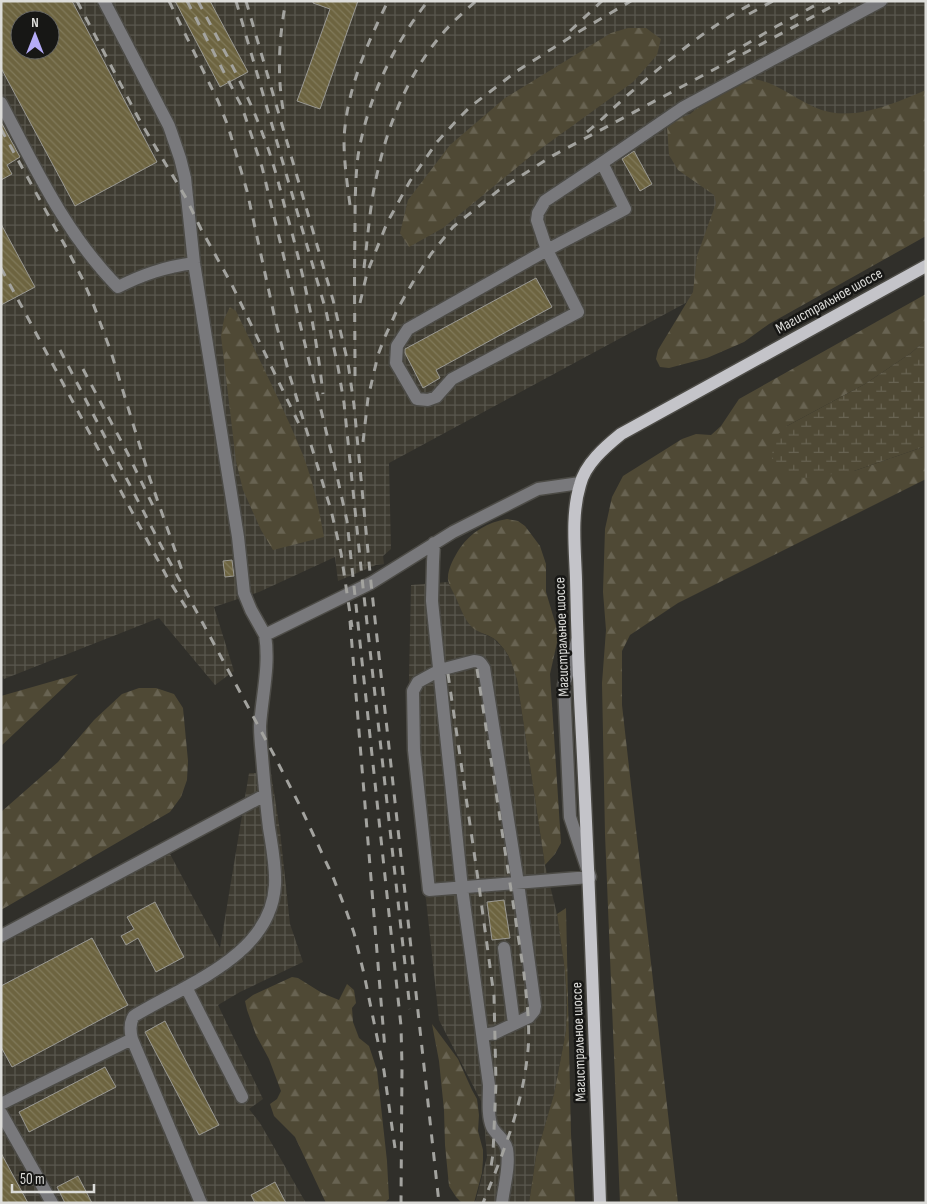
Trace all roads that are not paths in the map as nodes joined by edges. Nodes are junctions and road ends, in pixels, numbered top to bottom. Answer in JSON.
{"nodes":[{"id":1,"x":104,"y":1,"type":"edge"},
{"id":2,"x":881,"y":1,"type":"edge"},
{"id":3,"x":1,"y":103,"type":"edge"},
{"id":4,"x":602,"y":163,"type":"junction"},
{"id":5,"x":547,"y":250,"type":"junction"},
{"id":6,"x":194,"y":263,"type":"junction"},
{"id":7,"x":926,"y":266,"type":"edge"},
{"id":8,"x":580,"y":483,"type":"junction"},
{"id":9,"x":434,"y":543,"type":"junction"},
{"id":10,"x":265,"y":635,"type":"junction"},
{"id":11,"x":440,"y":670,"type":"junction"},
{"id":12,"x":265,"y":796,"type":"junction"},
{"id":13,"x":590,"y":877,"type":"junction"},
{"id":14,"x":518,"y":882,"type":"junction"},
{"id":15,"x":462,"y":888,"type":"junction"},
{"id":16,"x":1,"y":936,"type":"edge"},
{"id":17,"x":504,"y":948,"type":"dead end"},
{"id":18,"x":186,"y":987,"type":"junction"},
{"id":19,"x":514,"y":1024,"type":"junction"},
{"id":20,"x":483,"y":1035,"type":"junction"},
{"id":21,"x":132,"y":1039,"type":"junction"},
{"id":22,"x":242,"y":1097,"type":"dead end"},
{"id":23,"x":1,"y":1104,"type":"edge"},
{"id":24,"x":1,"y":1113,"type":"edge"},
{"id":25,"x":52,"y":1203,"type":"edge"},
{"id":26,"x":201,"y":1203,"type":"edge"},
{"id":27,"x":502,"y":1203,"type":"edge"},
{"id":28,"x":600,"y":1203,"type":"edge"}],
"edges":[{"from":1,"to":6,"type":"lane"},
{"from":2,"to":4,"type":"lane"},
{"from":3,"to":6,"type":"lane"},
{"from":4,"to":5,"type":"lane"},
{"from":4,"to":5,"type":"lane"},
{"from":5,"to":5,"type":"lane"},
{"from":6,"to":10,"type":"lane"},
{"from":7,"to":8,"type":"main road","name":"Магистральное шоссе"},
{"from":8,"to":9,"type":"lane"},
{"from":8,"to":13,"type":"main road","name":"Магистральное шоссе"},
{"from":9,"to":10,"type":"lane"},
{"from":9,"to":11,"type":"lane"},
{"from":10,"to":12,"type":"lane"},
{"from":11,"to":14,"type":"lane"},
{"from":11,"to":15,"type":"lane"},
{"from":11,"to":15,"type":"lane"},
{"from":12,"to":16,"type":"lane"},
{"from":12,"to":18,"type":"lane"},
{"from":13,"to":14,"type":"lane"},
{"from":13,"to":28,"type":"main road","name":"Магистральное шоссе"},
{"from":14,"to":15,"type":"lane"},
{"from":14,"to":19,"type":"lane"},
{"from":15,"to":20,"type":"lane"},
{"from":17,"to":19,"type":"lane"},
{"from":18,"to":21,"type":"lane"},
{"from":18,"to":22,"type":"lane"},
{"from":19,"to":20,"type":"lane"},
{"from":20,"to":27,"type":"lane"},
{"from":21,"to":23,"type":"lane"},
{"from":21,"to":26,"type":"lane"},
{"from":24,"to":25,"type":"lane"}]}
